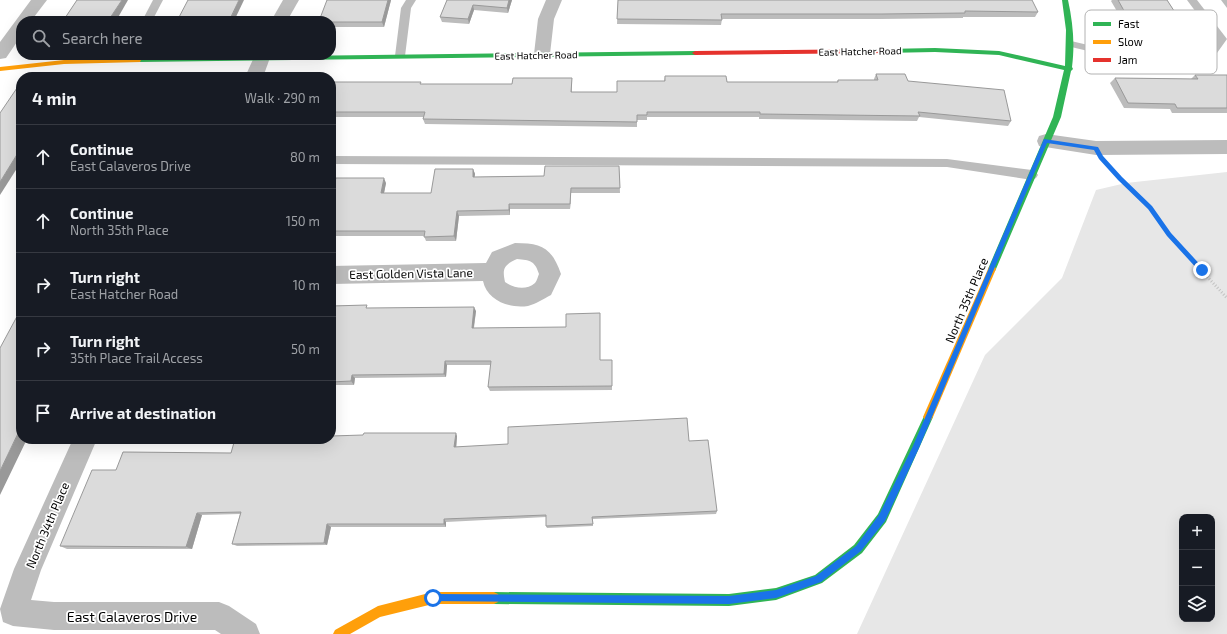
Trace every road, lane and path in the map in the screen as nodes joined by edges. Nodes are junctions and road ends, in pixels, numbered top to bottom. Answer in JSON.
{"nodes":[{"id":1,"x":38,"y":0,"type":"edge"},
{"id":2,"x":158,"y":0,"type":"edge"},
{"id":3,"x":291,"y":0,"type":"edge"},
{"id":4,"x":411,"y":0,"type":"edge"},
{"id":5,"x":554,"y":0,"type":"edge"},
{"id":6,"x":1065,"y":0,"type":"edge"},
{"id":7,"x":1192,"y":0,"type":"edge"},
{"id":8,"x":1200,"y":10,"type":"edge"},
{"id":9,"x":27,"y":16,"type":"edge"},
{"id":10,"x":150,"y":16,"type":"edge"},
{"id":11,"x":282,"y":16,"type":"edge"},
{"id":12,"x":16,"y":31,"type":"edge"},
{"id":13,"x":1217,"y":33,"type":"edge"},
{"id":14,"x":1071,"y":44,"type":"junction"},
{"id":15,"x":1085,"y":47,"type":"edge"},
{"id":16,"x":1217,"y":47,"type":"edge"},
{"id":17,"x":0,"y":54,"type":"edge"},
{"id":18,"x":542,"y":54,"type":"junction"},
{"id":19,"x":336,"y":56,"type":"edge"},
{"id":20,"x":400,"y":56,"type":"junction"},
{"id":21,"x":89,"y":60,"type":"edge"},
{"id":22,"x":261,"y":60,"type":"edge"},
{"id":23,"x":0,"y":69,"type":"edge"},
{"id":24,"x":1070,"y":69,"type":"junction"},
{"id":25,"x":256,"y":72,"type":"edge"},
{"id":26,"x":1046,"y":141,"type":"junction"},
{"id":27,"x":1227,"y":147,"type":"edge"},
{"id":28,"x":1096,"y":148,"type":"junction"},
{"id":29,"x":336,"y":160,"type":"edge"},
{"id":30,"x":1032,"y":174,"type":"junction"},
{"id":31,"x":492,"y":272,"type":"dead end"},
{"id":32,"x":336,"y":275,"type":"edge"},
{"id":33,"x":1227,"y":298,"type":"edge"},
{"id":34,"x":83,"y":444,"type":"edge"},
{"id":35,"x":13,"y":612,"type":"joint"},
{"id":36,"x":246,"y":634,"type":"edge"},
{"id":37,"x":339,"y":634,"type":"edge"}],
"edges":[{"from":1,"to":9,"type":"street"},
{"from":2,"to":10,"type":"lane"},
{"from":3,"to":11,"type":"street"},
{"from":4,"to":20,"type":"lane"},
{"from":5,"to":18,"type":"street"},
{"from":6,"to":14,"type":"street","name":"North 35th Place"},
{"from":7,"to":8,"type":"lane"},
{"from":12,"to":17,"type":"street"},
{"from":13,"to":16,"type":"lane"},
{"from":14,"to":15,"type":"lane"},
{"from":14,"to":24,"type":"street","name":"North 35th Place"},
{"from":18,"to":20,"type":"street","name":"East Hatcher Road"},
{"from":18,"to":24,"type":"street","name":"East Hatcher Road"},
{"from":19,"to":20,"type":"street","name":"East Hatcher Road"},
{"from":21,"to":23,"type":"street","name":"East Hatcher Road"},
{"from":22,"to":25,"type":"street"},
{"from":24,"to":26,"type":"street","name":"North 35th Place"},
{"from":26,"to":28,"type":"street"},
{"from":26,"to":30,"type":"street","name":"North 35th Place"},
{"from":27,"to":28,"type":"street"},
{"from":28,"to":33,"type":"path"},
{"from":29,"to":30,"type":"lane"},
{"from":30,"to":37,"type":"street","name":"North 35th Place"},
{"from":31,"to":32,"type":"street","name":"East Golden Vista Lane"},
{"from":34,"to":35,"type":"street","name":"North 34th Place"},
{"from":35,"to":36,"type":"street","name":"East Calaveros Drive"}]}
